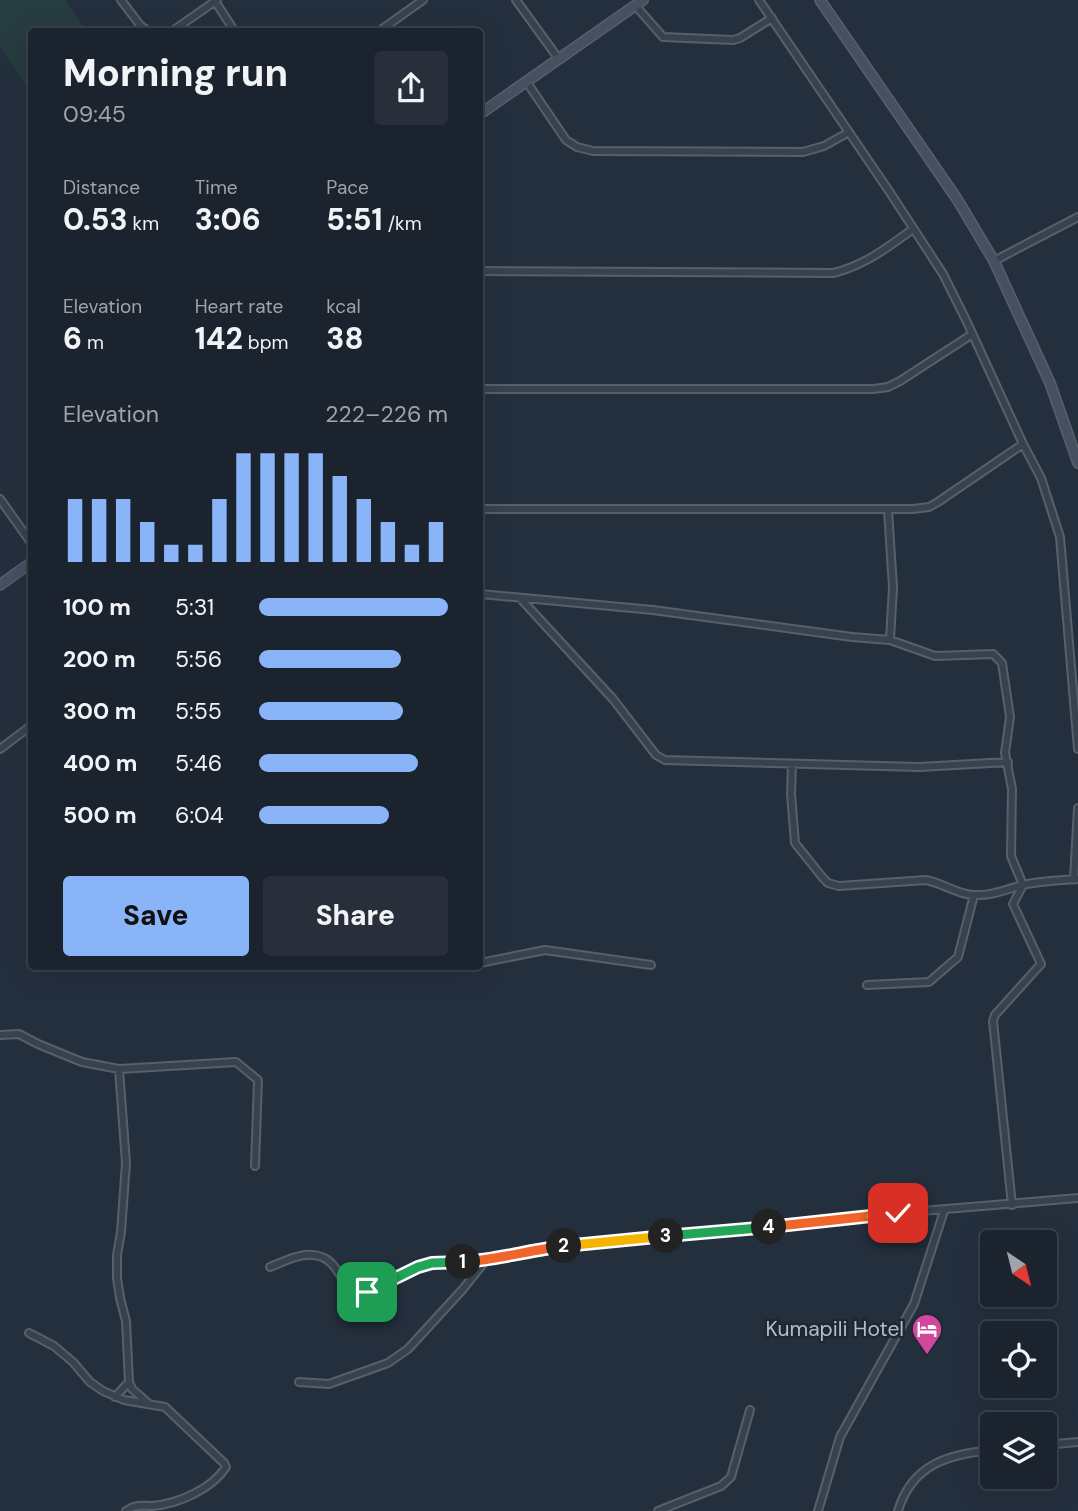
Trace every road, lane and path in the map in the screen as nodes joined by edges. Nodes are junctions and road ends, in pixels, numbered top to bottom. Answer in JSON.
{"nodes":[{"id":1,"x":121,"y":0,"type":"edge"},
{"id":2,"x":423,"y":0,"type":"edge"},
{"id":3,"x":516,"y":0,"type":"edge"},
{"id":4,"x":759,"y":0,"type":"edge"},
{"id":5,"x":820,"y":0,"type":"edge"},
{"id":6,"x":216,"y":1,"type":"edge"},
{"id":7,"x":639,"y":2,"type":"edge"},
{"id":8,"x":772,"y":18,"type":"junction"},
{"id":9,"x":144,"y":28,"type":"edge"},
{"id":10,"x":177,"y":28,"type":"edge"},
{"id":11,"x":233,"y":28,"type":"edge"},
{"id":12,"x":384,"y":28,"type":"edge"},
{"id":13,"x":558,"y":58,"type":"junction"},
{"id":14,"x":526,"y":81,"type":"junction"},
{"id":15,"x":483,"y":112,"type":"edge"},
{"id":16,"x":849,"y":132,"type":"junction"},
{"id":17,"x":1078,"y":217,"type":"edge"},
{"id":18,"x":913,"y":229,"type":"junction"},
{"id":19,"x":994,"y":261,"type":"junction"},
{"id":20,"x":483,"y":271,"type":"edge"},
{"id":21,"x":971,"y":335,"type":"junction"},
{"id":22,"x":483,"y":389,"type":"edge"},
{"id":23,"x":1023,"y":444,"type":"junction"},
{"id":24,"x":1078,"y":463,"type":"edge"},
{"id":25,"x":0,"y":499,"type":"edge"},
{"id":26,"x":483,"y":509,"type":"edge"},
{"id":27,"x":887,"y":510,"type":"junction"},
{"id":28,"x":28,"y":538,"type":"edge"},
{"id":29,"x":28,"y":565,"type":"edge"},
{"id":30,"x":0,"y":584,"type":"edge"},
{"id":31,"x":483,"y":594,"type":"edge"},
{"id":32,"x":519,"y":598,"type":"junction"},
{"id":33,"x":890,"y":640,"type":"junction"},
{"id":34,"x":1077,"y":712,"type":"edge"},
{"id":35,"x":28,"y":728,"type":"edge"},
{"id":36,"x":0,"y":749,"type":"edge"},
{"id":37,"x":1078,"y":749,"type":"edge"},
{"id":38,"x":1008,"y":762,"type":"junction"},
{"id":39,"x":792,"y":764,"type":"junction"},
{"id":40,"x":1078,"y":808,"type":"edge"},
{"id":41,"x":1076,"y":879,"type":"edge"},
{"id":42,"x":1023,"y":885,"type":"junction"},
{"id":43,"x":974,"y":895,"type":"junction"},
{"id":44,"x":483,"y":962,"type":"edge"},
{"id":45,"x":651,"y":965,"type":"dead end"},
{"id":46,"x":867,"y":985,"type":"dead end"},
{"id":47,"x":0,"y":1035,"type":"edge"},
{"id":48,"x":119,"y":1069,"type":"junction"},
{"id":49,"x":255,"y":1166,"type":"dead end"},
{"id":50,"x":1078,"y":1198,"type":"edge"},
{"id":51,"x":1012,"y":1205,"type":"junction"},
{"id":52,"x":944,"y":1211,"type":"junction"},
{"id":53,"x":486,"y":1261,"type":"junction"},
{"id":54,"x":270,"y":1267,"type":"dead end"},
{"id":55,"x":29,"y":1333,"type":"dead end"},
{"id":56,"x":128,"y":1382,"type":"junction"},
{"id":57,"x":299,"y":1382,"type":"dead end"},
{"id":58,"x":115,"y":1397,"type":"junction"},
{"id":59,"x":149,"y":1404,"type":"junction"},
{"id":60,"x":750,"y":1410,"type":"dead end"},
{"id":61,"x":1078,"y":1442,"type":"edge"},
{"id":62,"x":1057,"y":1444,"type":"edge"},
{"id":63,"x":980,"y":1451,"type":"edge"},
{"id":64,"x":126,"y":1511,"type":"edge"},
{"id":65,"x":658,"y":1511,"type":"edge"},
{"id":66,"x":818,"y":1511,"type":"edge"},
{"id":67,"x":898,"y":1511,"type":"edge"}],
"edges":[{"from":1,"to":9,"type":"street"},
{"from":2,"to":12,"type":"street"},
{"from":3,"to":13,"type":"street"},
{"from":4,"to":8,"type":"street"},
{"from":5,"to":19,"type":"street"},
{"from":6,"to":10,"type":"street"},
{"from":6,"to":11,"type":"street"},
{"from":7,"to":8,"type":"street"},
{"from":7,"to":13,"type":"street"},
{"from":8,"to":16,"type":"street"},
{"from":13,"to":14,"type":"street"},
{"from":14,"to":15,"type":"street"},
{"from":14,"to":16,"type":"street"},
{"from":16,"to":18,"type":"street"},
{"from":17,"to":19,"type":"street"},
{"from":18,"to":20,"type":"street"},
{"from":18,"to":21,"type":"street"},
{"from":19,"to":24,"type":"street"},
{"from":21,"to":22,"type":"street"},
{"from":21,"to":23,"type":"street"},
{"from":23,"to":27,"type":"street"},
{"from":23,"to":34,"type":"street"},
{"from":25,"to":28,"type":"street"},
{"from":26,"to":27,"type":"street"},
{"from":27,"to":33,"type":"street"},
{"from":29,"to":30,"type":"street"},
{"from":31,"to":32,"type":"street"},
{"from":32,"to":33,"type":"street"},
{"from":32,"to":39,"type":"street"},
{"from":33,"to":38,"type":"street"},
{"from":34,"to":37,"type":"street"},
{"from":35,"to":36,"type":"street"},
{"from":38,"to":39,"type":"street"},
{"from":38,"to":42,"type":"street"},
{"from":39,"to":43,"type":"street"},
{"from":40,"to":41,"type":"street"},
{"from":41,"to":42,"type":"street"},
{"from":42,"to":43,"type":"street"},
{"from":42,"to":51,"type":"street"},
{"from":43,"to":46,"type":"street"},
{"from":44,"to":45,"type":"street"},
{"from":47,"to":48,"type":"street"},
{"from":48,"to":49,"type":"street"},
{"from":48,"to":56,"type":"street"},
{"from":50,"to":51,"type":"street"},
{"from":51,"to":52,"type":"street"},
{"from":52,"to":53,"type":"street"},
{"from":52,"to":66,"type":"street"},
{"from":53,"to":54,"type":"street"},
{"from":53,"to":57,"type":"street"},
{"from":55,"to":58,"type":"street"},
{"from":56,"to":58,"type":"street"},
{"from":56,"to":59,"type":"street"},
{"from":58,"to":59,"type":"street"},
{"from":59,"to":64,"type":"street"},
{"from":60,"to":65,"type":"street"},
{"from":61,"to":62,"type":"street"},
{"from":63,"to":67,"type":"street"}]}
